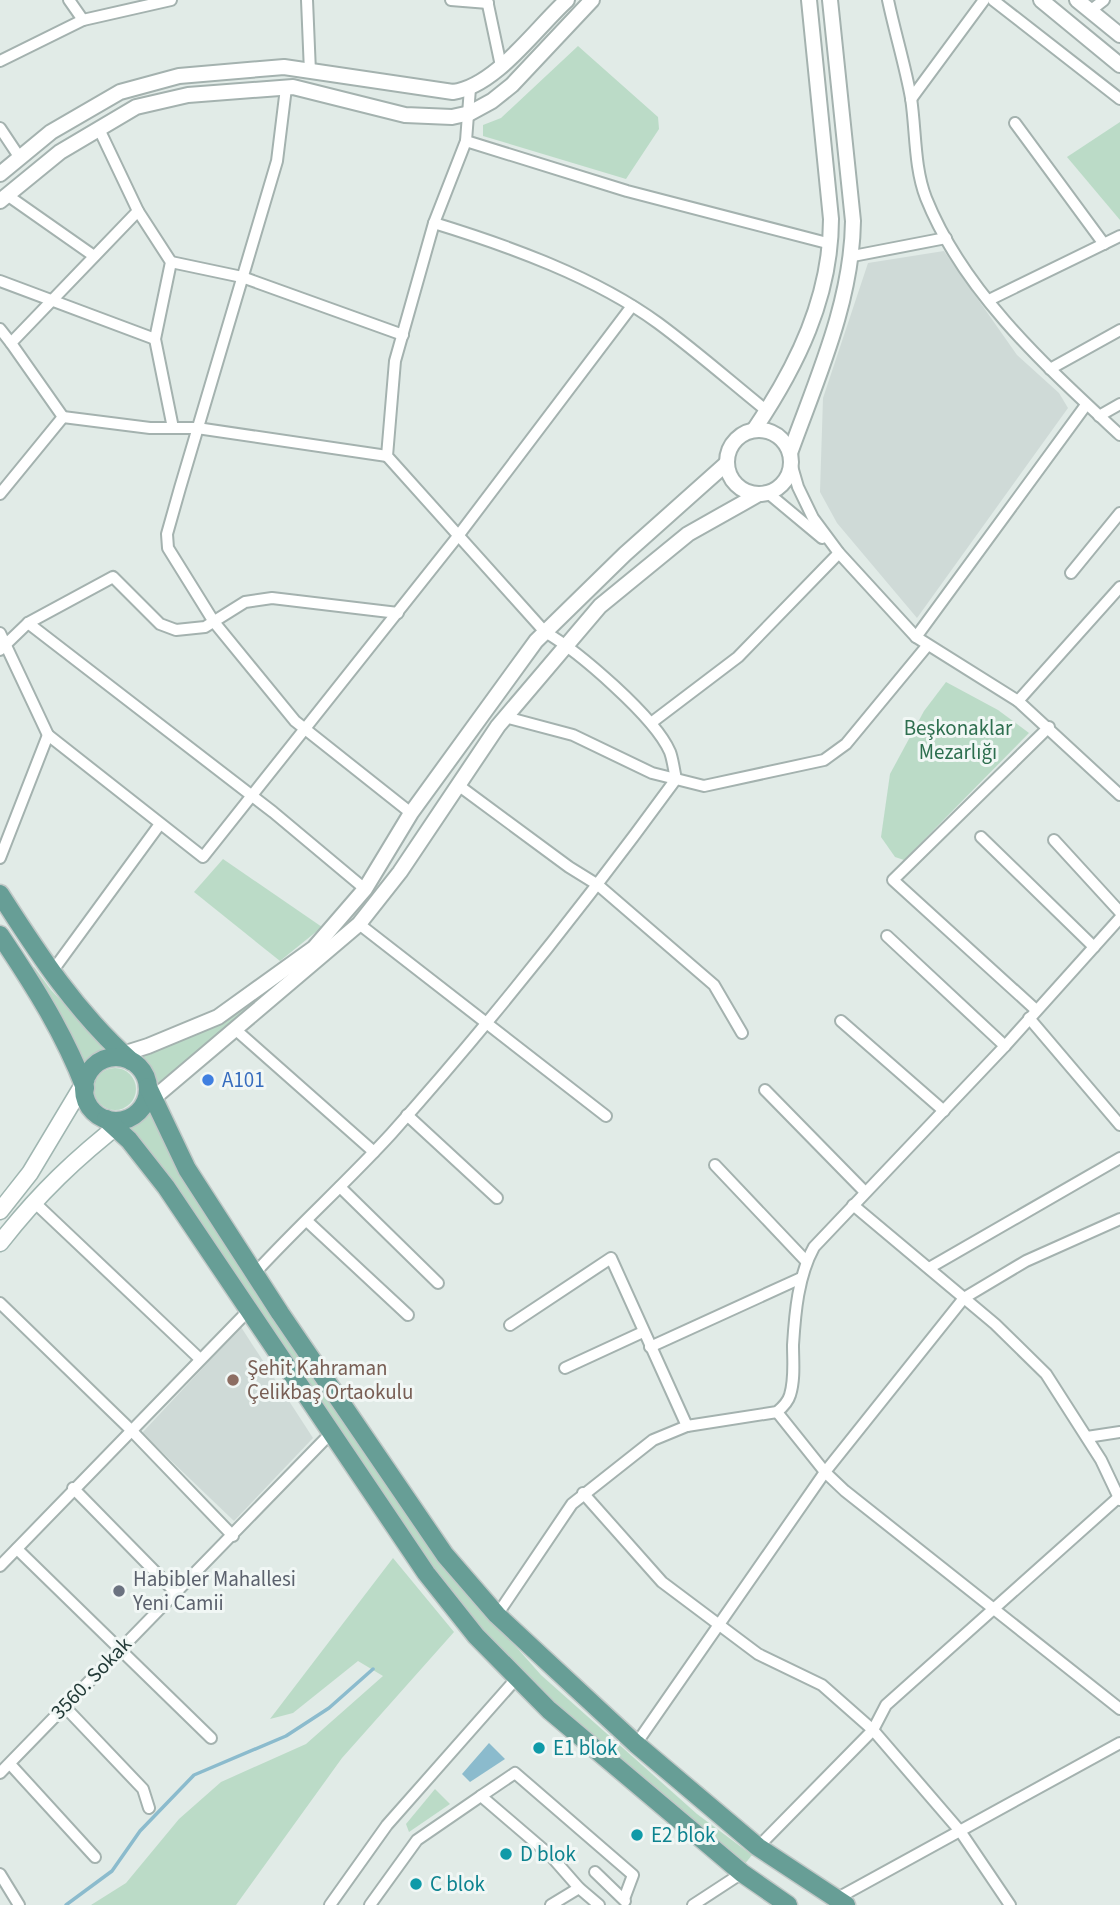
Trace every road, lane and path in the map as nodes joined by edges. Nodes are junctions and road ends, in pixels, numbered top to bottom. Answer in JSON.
{"nodes":[{"id":1,"x":69,"y":0,"type":"edge"},
{"id":2,"x":171,"y":0,"type":"edge"},
{"id":3,"x":307,"y":0,"type":"edge"},
{"id":4,"x":451,"y":0,"type":"edge"},
{"id":5,"x":566,"y":0,"type":"edge"},
{"id":6,"x":592,"y":0,"type":"edge"},
{"id":7,"x":809,"y":0,"type":"edge"},
{"id":8,"x":830,"y":0,"type":"edge"},
{"id":9,"x":888,"y":0,"type":"edge"},
{"id":10,"x":984,"y":0,"type":"edge"},
{"id":11,"x":993,"y":0,"type":"edge"},
{"id":12,"x":1041,"y":0,"type":"edge"},
{"id":13,"x":1077,"y":0,"type":"edge"},
{"id":14,"x":1104,"y":0,"type":"edge"},
{"id":15,"x":487,"y":2,"type":"edge"},
{"id":16,"x":1090,"y":10,"type":"junction"},
{"id":17,"x":83,"y":20,"type":"junction"},
{"id":18,"x":1120,"y":35,"type":"edge"},
{"id":19,"x":0,"y":61,"type":"edge"},
{"id":20,"x":1120,"y":65,"type":"edge"},
{"id":21,"x":501,"y":66,"type":"junction"},
{"id":22,"x":310,"y":72,"type":"junction"},
{"id":23,"x":286,"y":88,"type":"junction"},
{"id":24,"x":470,"y":88,"type":"junction"},
{"id":25,"x":1120,"y":99,"type":"edge"},
{"id":26,"x":911,"y":100,"type":"junction"},
{"id":27,"x":470,"y":113,"type":"junction"},
{"id":28,"x":1015,"y":123,"type":"dead end"},
{"id":29,"x":0,"y":128,"type":"edge"},
{"id":30,"x":99,"y":129,"type":"junction"},
{"id":31,"x":466,"y":142,"type":"junction"},
{"id":32,"x":20,"y":158,"type":"junction"},
{"id":33,"x":0,"y":173,"type":"edge"},
{"id":34,"x":4,"y":198,"type":"edge"},
{"id":35,"x":138,"y":211,"type":"junction"},
{"id":36,"x":434,"y":223,"type":"junction"},
{"id":37,"x":1120,"y":236,"type":"edge"},
{"id":38,"x":946,"y":238,"type":"junction"},
{"id":39,"x":831,"y":244,"type":"junction"},
{"id":40,"x":1104,"y":244,"type":"junction"},
{"id":41,"x":94,"y":256,"type":"junction"},
{"id":42,"x":853,"y":256,"type":"junction"},
{"id":43,"x":171,"y":262,"type":"junction"},
{"id":44,"x":242,"y":277,"type":"junction"},
{"id":45,"x":0,"y":281,"type":"edge"},
{"id":46,"x":52,"y":299,"type":"junction"},
{"id":47,"x":989,"y":300,"type":"junction"},
{"id":48,"x":632,"y":306,"type":"junction"},
{"id":49,"x":0,"y":329,"type":"edge"},
{"id":50,"x":1120,"y":330,"type":"edge"},
{"id":51,"x":403,"y":335,"type":"junction"},
{"id":52,"x":155,"y":339,"type":"junction"},
{"id":53,"x":10,"y":343,"type":"junction"},
{"id":54,"x":1050,"y":369,"type":"junction"},
{"id":55,"x":1120,"y":404,"type":"edge"},
{"id":56,"x":1086,"y":405,"type":"junction"},
{"id":57,"x":767,"y":411,"type":"junction"},
{"id":58,"x":1099,"y":416,"type":"junction"},
{"id":59,"x":63,"y":417,"type":"junction"},
{"id":60,"x":173,"y":428,"type":"junction"},
{"id":61,"x":197,"y":428,"type":"junction"},
{"id":62,"x":754,"y":430,"type":"junction"},
{"id":63,"x":1120,"y":435,"type":"edge"},
{"id":64,"x":387,"y":456,"type":"junction"},
{"id":65,"x":791,"y":458,"type":"junction"},
{"id":66,"x":727,"y":463,"type":"junction"},
{"id":67,"x":764,"y":493,"type":"junction"},
{"id":68,"x":0,"y":494,"type":"edge"},
{"id":69,"x":1120,"y":513,"type":"edge"},
{"id":70,"x":458,"y":536,"type":"junction"},
{"id":71,"x":839,"y":553,"type":"junction"},
{"id":72,"x":1072,"y":573,"type":"dead end"},
{"id":73,"x":1120,"y":587,"type":"edge"},
{"id":74,"x":398,"y":613,"type":"junction"},
{"id":75,"x":214,"y":622,"type":"junction"},
{"id":76,"x":28,"y":623,"type":"junction"},
{"id":77,"x":545,"y":632,"type":"junction"},
{"id":78,"x":916,"y":637,"type":"junction"},
{"id":79,"x":2,"y":642,"type":"edge"},
{"id":80,"x":567,"y":645,"type":"junction"},
{"id":81,"x":927,"y":646,"type":"junction"},
{"id":82,"x":1018,"y":701,"type":"junction"},
{"id":83,"x":505,"y":717,"type":"junction"},
{"id":84,"x":651,"y":723,"type":"junction"},
{"id":85,"x":1049,"y":727,"type":"junction"},
{"id":86,"x":306,"y":730,"type":"junction"},
{"id":87,"x":48,"y":735,"type":"junction"},
{"id":88,"x":676,"y":779,"type":"junction"},
{"id":89,"x":458,"y":785,"type":"junction"},
{"id":90,"x":250,"y":795,"type":"junction"},
{"id":91,"x":1120,"y":795,"type":"edge"},
{"id":92,"x":411,"y":813,"type":"junction"},
{"id":93,"x":160,"y":824,"type":"junction"},
{"id":94,"x":981,"y":837,"type":"dead end"},
{"id":95,"x":1054,"y":840,"type":"dead end"},
{"id":96,"x":0,"y":858,"type":"edge"},
{"id":97,"x":598,"y":885,"type":"junction"},
{"id":98,"x":365,"y":889,"type":"junction"},
{"id":99,"x":0,"y":894,"type":"edge"},
{"id":100,"x":1120,"y":912,"type":"edge"},
{"id":101,"x":1120,"y":918,"type":"edge"},
{"id":102,"x":359,"y":924,"type":"junction"},
{"id":103,"x":0,"y":935,"type":"edge"},
{"id":104,"x":887,"y":936,"type":"dead end"},
{"id":105,"x":1094,"y":947,"type":"junction"},
{"id":106,"x":51,"y":974,"type":"junction"},
{"id":107,"x":1032,"y":1014,"type":"junction"},
{"id":108,"x":841,"y":1021,"type":"dead end"},
{"id":109,"x":486,"y":1022,"type":"junction"},
{"id":110,"x":236,"y":1030,"type":"junction"},
{"id":111,"x":742,"y":1033,"type":"dead end"},
{"id":112,"x":1005,"y":1046,"type":"junction"},
{"id":113,"x":121,"y":1058,"type":"junction"},
{"id":114,"x":85,"y":1084,"type":"junction"},
{"id":115,"x":765,"y":1090,"type":"dead end"},
{"id":116,"x":148,"y":1098,"type":"junction"},
{"id":117,"x":944,"y":1111,"type":"junction"},
{"id":118,"x":407,"y":1115,"type":"junction"},
{"id":119,"x":606,"y":1116,"type":"dead end"},
{"id":120,"x":1119,"y":1120,"type":"edge"},
{"id":121,"x":116,"y":1122,"type":"junction"},
{"id":122,"x":374,"y":1152,"type":"junction"},
{"id":123,"x":1120,"y":1158,"type":"edge"},
{"id":124,"x":715,"y":1165,"type":"dead end"},
{"id":125,"x":340,"y":1186,"type":"junction"},
{"id":126,"x":865,"y":1192,"type":"junction"},
{"id":127,"x":497,"y":1198,"type":"dead end"},
{"id":128,"x":33,"y":1201,"type":"junction"},
{"id":129,"x":853,"y":1205,"type":"junction"},
{"id":130,"x":0,"y":1211,"type":"edge"},
{"id":131,"x":1120,"y":1219,"type":"edge"},
{"id":132,"x":307,"y":1222,"type":"junction"},
{"id":133,"x":0,"y":1243,"type":"edge"},
{"id":134,"x":806,"y":1261,"type":"junction"},
{"id":135,"x":929,"y":1268,"type":"junction"},
{"id":136,"x":254,"y":1274,"type":"junction"},
{"id":137,"x":801,"y":1278,"type":"junction"},
{"id":138,"x":438,"y":1283,"type":"dead end"},
{"id":139,"x":964,"y":1298,"type":"junction"},
{"id":140,"x":0,"y":1303,"type":"edge"},
{"id":141,"x":248,"y":1311,"type":"junction"},
{"id":142,"x":408,"y":1315,"type":"dead end"},
{"id":143,"x":510,"y":1325,"type":"dead end"},
{"id":144,"x":643,"y":1332,"type":"junction"},
{"id":145,"x":650,"y":1347,"type":"junction"},
{"id":146,"x":200,"y":1359,"type":"junction"},
{"id":147,"x":565,"y":1368,"type":"dead end"},
{"id":148,"x":777,"y":1412,"type":"junction"},
{"id":149,"x":687,"y":1426,"type":"junction"},
{"id":150,"x":130,"y":1429,"type":"junction"},
{"id":151,"x":1120,"y":1432,"type":"edge"},
{"id":152,"x":331,"y":1433,"type":"junction"},
{"id":153,"x":1087,"y":1437,"type":"junction"},
{"id":154,"x":825,"y":1472,"type":"junction"},
{"id":155,"x":73,"y":1488,"type":"junction"},
{"id":156,"x":583,"y":1493,"type":"junction"},
{"id":157,"x":1119,"y":1498,"type":"edge"},
{"id":158,"x":233,"y":1536,"type":"junction"},
{"id":159,"x":16,"y":1549,"type":"junction"},
{"id":160,"x":0,"y":1566,"type":"edge"},
{"id":161,"x":175,"y":1592,"type":"junction"},
{"id":162,"x":995,"y":1607,"type":"junction"},
{"id":163,"x":496,"y":1615,"type":"junction"},
{"id":164,"x":719,"y":1627,"type":"junction"},
{"id":165,"x":119,"y":1648,"type":"junction"},
{"id":166,"x":516,"y":1679,"type":"junction"},
{"id":167,"x":65,"y":1706,"type":"junction"},
{"id":168,"x":1120,"y":1709,"type":"edge"},
{"id":169,"x":873,"y":1730,"type":"junction"},
{"id":170,"x":211,"y":1738,"type":"dead end"},
{"id":171,"x":1120,"y":1743,"type":"edge"},
{"id":172,"x":636,"y":1744,"type":"junction"},
{"id":173,"x":9,"y":1764,"type":"junction"},
{"id":174,"x":0,"y":1773,"type":"edge"},
{"id":175,"x":481,"y":1796,"type":"junction"},
{"id":176,"x":149,"y":1808,"type":"dead end"},
{"id":177,"x":960,"y":1831,"type":"junction"},
{"id":178,"x":758,"y":1847,"type":"junction"},
{"id":179,"x":95,"y":1857,"type":"dead end"},
{"id":180,"x":595,"y":1872,"type":"dead end"},
{"id":181,"x":743,"y":1873,"type":"junction"},
{"id":182,"x":0,"y":1874,"type":"edge"},
{"id":183,"x":579,"y":1888,"type":"junction"},
{"id":184,"x":625,"y":1901,"type":"edge"},
{"id":185,"x":841,"y":1902,"type":"edge"},
{"id":186,"x":19,"y":1905,"type":"edge"},
{"id":187,"x":330,"y":1905,"type":"edge"},
{"id":188,"x":370,"y":1905,"type":"edge"},
{"id":189,"x":551,"y":1905,"type":"edge"},
{"id":190,"x":599,"y":1905,"type":"edge"},
{"id":191,"x":693,"y":1905,"type":"edge"},
{"id":192,"x":788,"y":1905,"type":"edge"},
{"id":193,"x":1010,"y":1905,"type":"edge"}],
"edges":[{"from":1,"to":17,"type":"street"},
{"from":2,"to":17,"type":"street"},
{"from":3,"to":22,"type":"street"},
{"from":4,"to":15,"type":"street"},
{"from":5,"to":21,"type":"street"},
{"from":6,"to":27,"type":"street"},
{"from":7,"to":39,"type":"street"},
{"from":8,"to":42,"type":"street"},
{"from":9,"to":26,"type":"street"},
{"from":10,"to":26,"type":"street"},
{"from":11,"to":25,"type":"street"},
{"from":12,"to":20,"type":"street"},
{"from":13,"to":16,"type":"street"},
{"from":14,"to":16,"type":"street"},
{"from":15,"to":21,"type":"street"},
{"from":16,"to":18,"type":"street"},
{"from":17,"to":19,"type":"street"},
{"from":21,"to":24,"type":"street"},
{"from":22,"to":24,"type":"street"},
{"from":22,"to":32,"type":"street"},
{"from":23,"to":27,"type":"street"},
{"from":23,"to":30,"type":"street"},
{"from":23,"to":44,"type":"street"},
{"from":24,"to":27,"type":"street"},
{"from":26,"to":38,"type":"street"},
{"from":27,"to":31,"type":"street"},
{"from":28,"to":40,"type":"street"},
{"from":29,"to":32,"type":"street"},
{"from":30,"to":34,"type":"street"},
{"from":30,"to":35,"type":"street"},
{"from":31,"to":36,"type":"street"},
{"from":31,"to":39,"type":"street"},
{"from":32,"to":33,"type":"street"},
{"from":34,"to":41,"type":"street"},
{"from":35,"to":41,"type":"street"},
{"from":35,"to":43,"type":"street"},
{"from":36,"to":48,"type":"street"},
{"from":36,"to":51,"type":"street"},
{"from":37,"to":40,"type":"street"},
{"from":38,"to":42,"type":"street"},
{"from":38,"to":47,"type":"street"},
{"from":39,"to":57,"type":"street"},
{"from":40,"to":47,"type":"street"},
{"from":41,"to":46,"type":"street"},
{"from":42,"to":65,"type":"street"},
{"from":43,"to":44,"type":"street"},
{"from":43,"to":52,"type":"street"},
{"from":44,"to":51,"type":"street"},
{"from":44,"to":61,"type":"street"},
{"from":45,"to":46,"type":"street"},
{"from":46,"to":52,"type":"street"},
{"from":46,"to":53,"type":"street"},
{"from":47,"to":54,"type":"street"},
{"from":48,"to":57,"type":"street"},
{"from":48,"to":70,"type":"street"},
{"from":49,"to":53,"type":"street"},
{"from":50,"to":54,"type":"street"},
{"from":51,"to":64,"type":"street"},
{"from":52,"to":60,"type":"street"},
{"from":53,"to":59,"type":"street"},
{"from":54,"to":56,"type":"street"},
{"from":55,"to":58,"type":"street"},
{"from":56,"to":58,"type":"street"},
{"from":56,"to":78,"type":"street"},
{"from":57,"to":62,"type":"street"},
{"from":58,"to":63,"type":"street"},
{"from":59,"to":60,"type":"street"},
{"from":59,"to":68,"type":"street"},
{"from":60,"to":61,"type":"street"},
{"from":61,"to":64,"type":"street"},
{"from":61,"to":75,"type":"street"},
{"from":62,"to":65,"type":"street"},
{"from":62,"to":66,"type":"street"},
{"from":64,"to":70,"type":"street"},
{"from":65,"to":67,"type":"street"},
{"from":65,"to":71,"type":"street"},
{"from":66,"to":67,"type":"street"},
{"from":66,"to":77,"type":"street"},
{"from":67,"to":71,"type":"street"},
{"from":67,"to":80,"type":"street"},
{"from":69,"to":72,"type":"street"},
{"from":70,"to":74,"type":"street"},
{"from":70,"to":77,"type":"street"},
{"from":71,"to":78,"type":"street"},
{"from":71,"to":84,"type":"street"},
{"from":73,"to":82,"type":"street"},
{"from":74,"to":75,"type":"street"},
{"from":74,"to":86,"type":"street"},
{"from":75,"to":76,"type":"street"},
{"from":75,"to":86,"type":"street"},
{"from":76,"to":79,"type":"street"},
{"from":76,"to":90,"type":"street"},
{"from":77,"to":80,"type":"street"},
{"from":77,"to":92,"type":"street"},
{"from":78,"to":81,"type":"street"},
{"from":79,"to":87,"type":"street"},
{"from":80,"to":83,"type":"street"},
{"from":80,"to":84,"type":"street"},
{"from":81,"to":82,"type":"street"},
{"from":81,"to":88,"type":"street"},
{"from":82,"to":85,"type":"street"},
{"from":83,"to":88,"type":"street"},
{"from":83,"to":89,"type":"street"},
{"from":84,"to":88,"type":"street"},
{"from":85,"to":91,"type":"street"},
{"from":85,"to":107,"type":"street"},
{"from":86,"to":90,"type":"street"},
{"from":86,"to":92,"type":"street"},
{"from":87,"to":93,"type":"street"},
{"from":87,"to":96,"type":"street"},
{"from":88,"to":97,"type":"street"},
{"from":89,"to":97,"type":"street"},
{"from":89,"to":102,"type":"street"},
{"from":90,"to":93,"type":"street"},
{"from":90,"to":98,"type":"street"},
{"from":92,"to":98,"type":"street"},
{"from":93,"to":106,"type":"street"},
{"from":94,"to":105,"type":"street"},
{"from":95,"to":100,"type":"street"},
{"from":97,"to":109,"type":"street"},
{"from":97,"to":111,"type":"street"},
{"from":98,"to":113,"type":"street"},
{"from":99,"to":106,"type":"main road"},
{"from":101,"to":105,"type":"street"},
{"from":102,"to":109,"type":"street"},
{"from":102,"to":110,"type":"street"},
{"from":103,"to":114,"type":"main road"},
{"from":104,"to":112,"type":"street"},
{"from":105,"to":107,"type":"street"},
{"from":106,"to":113,"type":"main road"},
{"from":107,"to":112,"type":"street"},
{"from":107,"to":120,"type":"street"},
{"from":108,"to":117,"type":"street"},
{"from":109,"to":118,"type":"street"},
{"from":109,"to":119,"type":"street"},
{"from":110,"to":116,"type":"street"},
{"from":110,"to":122,"type":"street"},
{"from":112,"to":117,"type":"street"},
{"from":113,"to":114,"type":"main road"},
{"from":113,"to":116,"type":"main road"},
{"from":114,"to":121,"type":"main road"},
{"from":114,"to":130,"type":"main road"},
{"from":115,"to":126,"type":"street"},
{"from":116,"to":121,"type":"main road"},
{"from":116,"to":136,"type":"main road"},
{"from":117,"to":126,"type":"street"},
{"from":118,"to":122,"type":"street"},
{"from":118,"to":127,"type":"street"},
{"from":121,"to":128,"type":"main road"},
{"from":121,"to":141,"type":"main road"},
{"from":122,"to":125,"type":"street"},
{"from":123,"to":135,"type":"street"},
{"from":124,"to":134,"type":"street"},
{"from":125,"to":132,"type":"street"},
{"from":125,"to":138,"type":"street"},
{"from":126,"to":129,"type":"street"},
{"from":128,"to":133,"type":"main road"},
{"from":128,"to":146,"type":"street"},
{"from":129,"to":134,"type":"street"},
{"from":129,"to":135,"type":"street"},
{"from":131,"to":139,"type":"street"},
{"from":132,"to":136,"type":"street"},
{"from":132,"to":142,"type":"street"},
{"from":134,"to":137,"type":"street"},
{"from":135,"to":139,"type":"street"},
{"from":136,"to":163,"type":"main road"},
{"from":137,"to":145,"type":"street"},
{"from":137,"to":148,"type":"street"},
{"from":139,"to":153,"type":"street"},
{"from":139,"to":154,"type":"street"},
{"from":140,"to":150,"type":"street"},
{"from":141,"to":146,"type":"street"},
{"from":141,"to":152,"type":"main road"},
{"from":143,"to":144,"type":"street"},
{"from":144,"to":145,"type":"street"},
{"from":144,"to":147,"type":"street"},
{"from":145,"to":149,"type":"street"},
{"from":146,"to":150,"type":"street"},
{"from":148,"to":149,"type":"street"},
{"from":148,"to":154,"type":"street"},
{"from":149,"to":156,"type":"street"},
{"from":150,"to":155,"type":"street"},
{"from":150,"to":158,"type":"street"},
{"from":151,"to":153,"type":"street"},
{"from":152,"to":158,"type":"street","name":"3560. Sokak"},
{"from":152,"to":166,"type":"main road"},
{"from":153,"to":157,"type":"street"},
{"from":154,"to":162,"type":"street"},
{"from":154,"to":164,"type":"street"},
{"from":155,"to":159,"type":"street"},
{"from":155,"to":161,"type":"street"},
{"from":156,"to":163,"type":"street"},
{"from":156,"to":164,"type":"street"},
{"from":157,"to":162,"type":"street"},
{"from":158,"to":161,"type":"street","name":"3560. Sokak"},
{"from":159,"to":160,"type":"street"},
{"from":159,"to":165,"type":"street"},
{"from":161,"to":165,"type":"street","name":"3560. Sokak"},
{"from":162,"to":168,"type":"street"},
{"from":162,"to":169,"type":"street"},
{"from":163,"to":172,"type":"main road"},
{"from":164,"to":169,"type":"street"},
{"from":164,"to":172,"type":"street"},
{"from":165,"to":167,"type":"street","name":"3560. Sokak"},
{"from":165,"to":170,"type":"street"},
{"from":166,"to":181,"type":"main road"},
{"from":166,"to":187,"type":"street"},
{"from":167,"to":173,"type":"street","name":"3560. Sokak"},
{"from":167,"to":176,"type":"street"},
{"from":169,"to":177,"type":"street"},
{"from":169,"to":178,"type":"street"},
{"from":171,"to":177,"type":"street"},
{"from":172,"to":178,"type":"main road"},
{"from":173,"to":174,"type":"street","name":"3560. Sokak"},
{"from":173,"to":179,"type":"street"},
{"from":175,"to":183,"type":"street"},
{"from":175,"to":184,"type":"street"},
{"from":175,"to":188,"type":"street"},
{"from":177,"to":185,"type":"street"},
{"from":177,"to":193,"type":"street"},
{"from":178,"to":185,"type":"main road"},
{"from":180,"to":184,"type":"street"},
{"from":181,"to":191,"type":"street"},
{"from":181,"to":192,"type":"main road"},
{"from":182,"to":186,"type":"street"},
{"from":183,"to":189,"type":"street"},
{"from":183,"to":190,"type":"street"}]}
